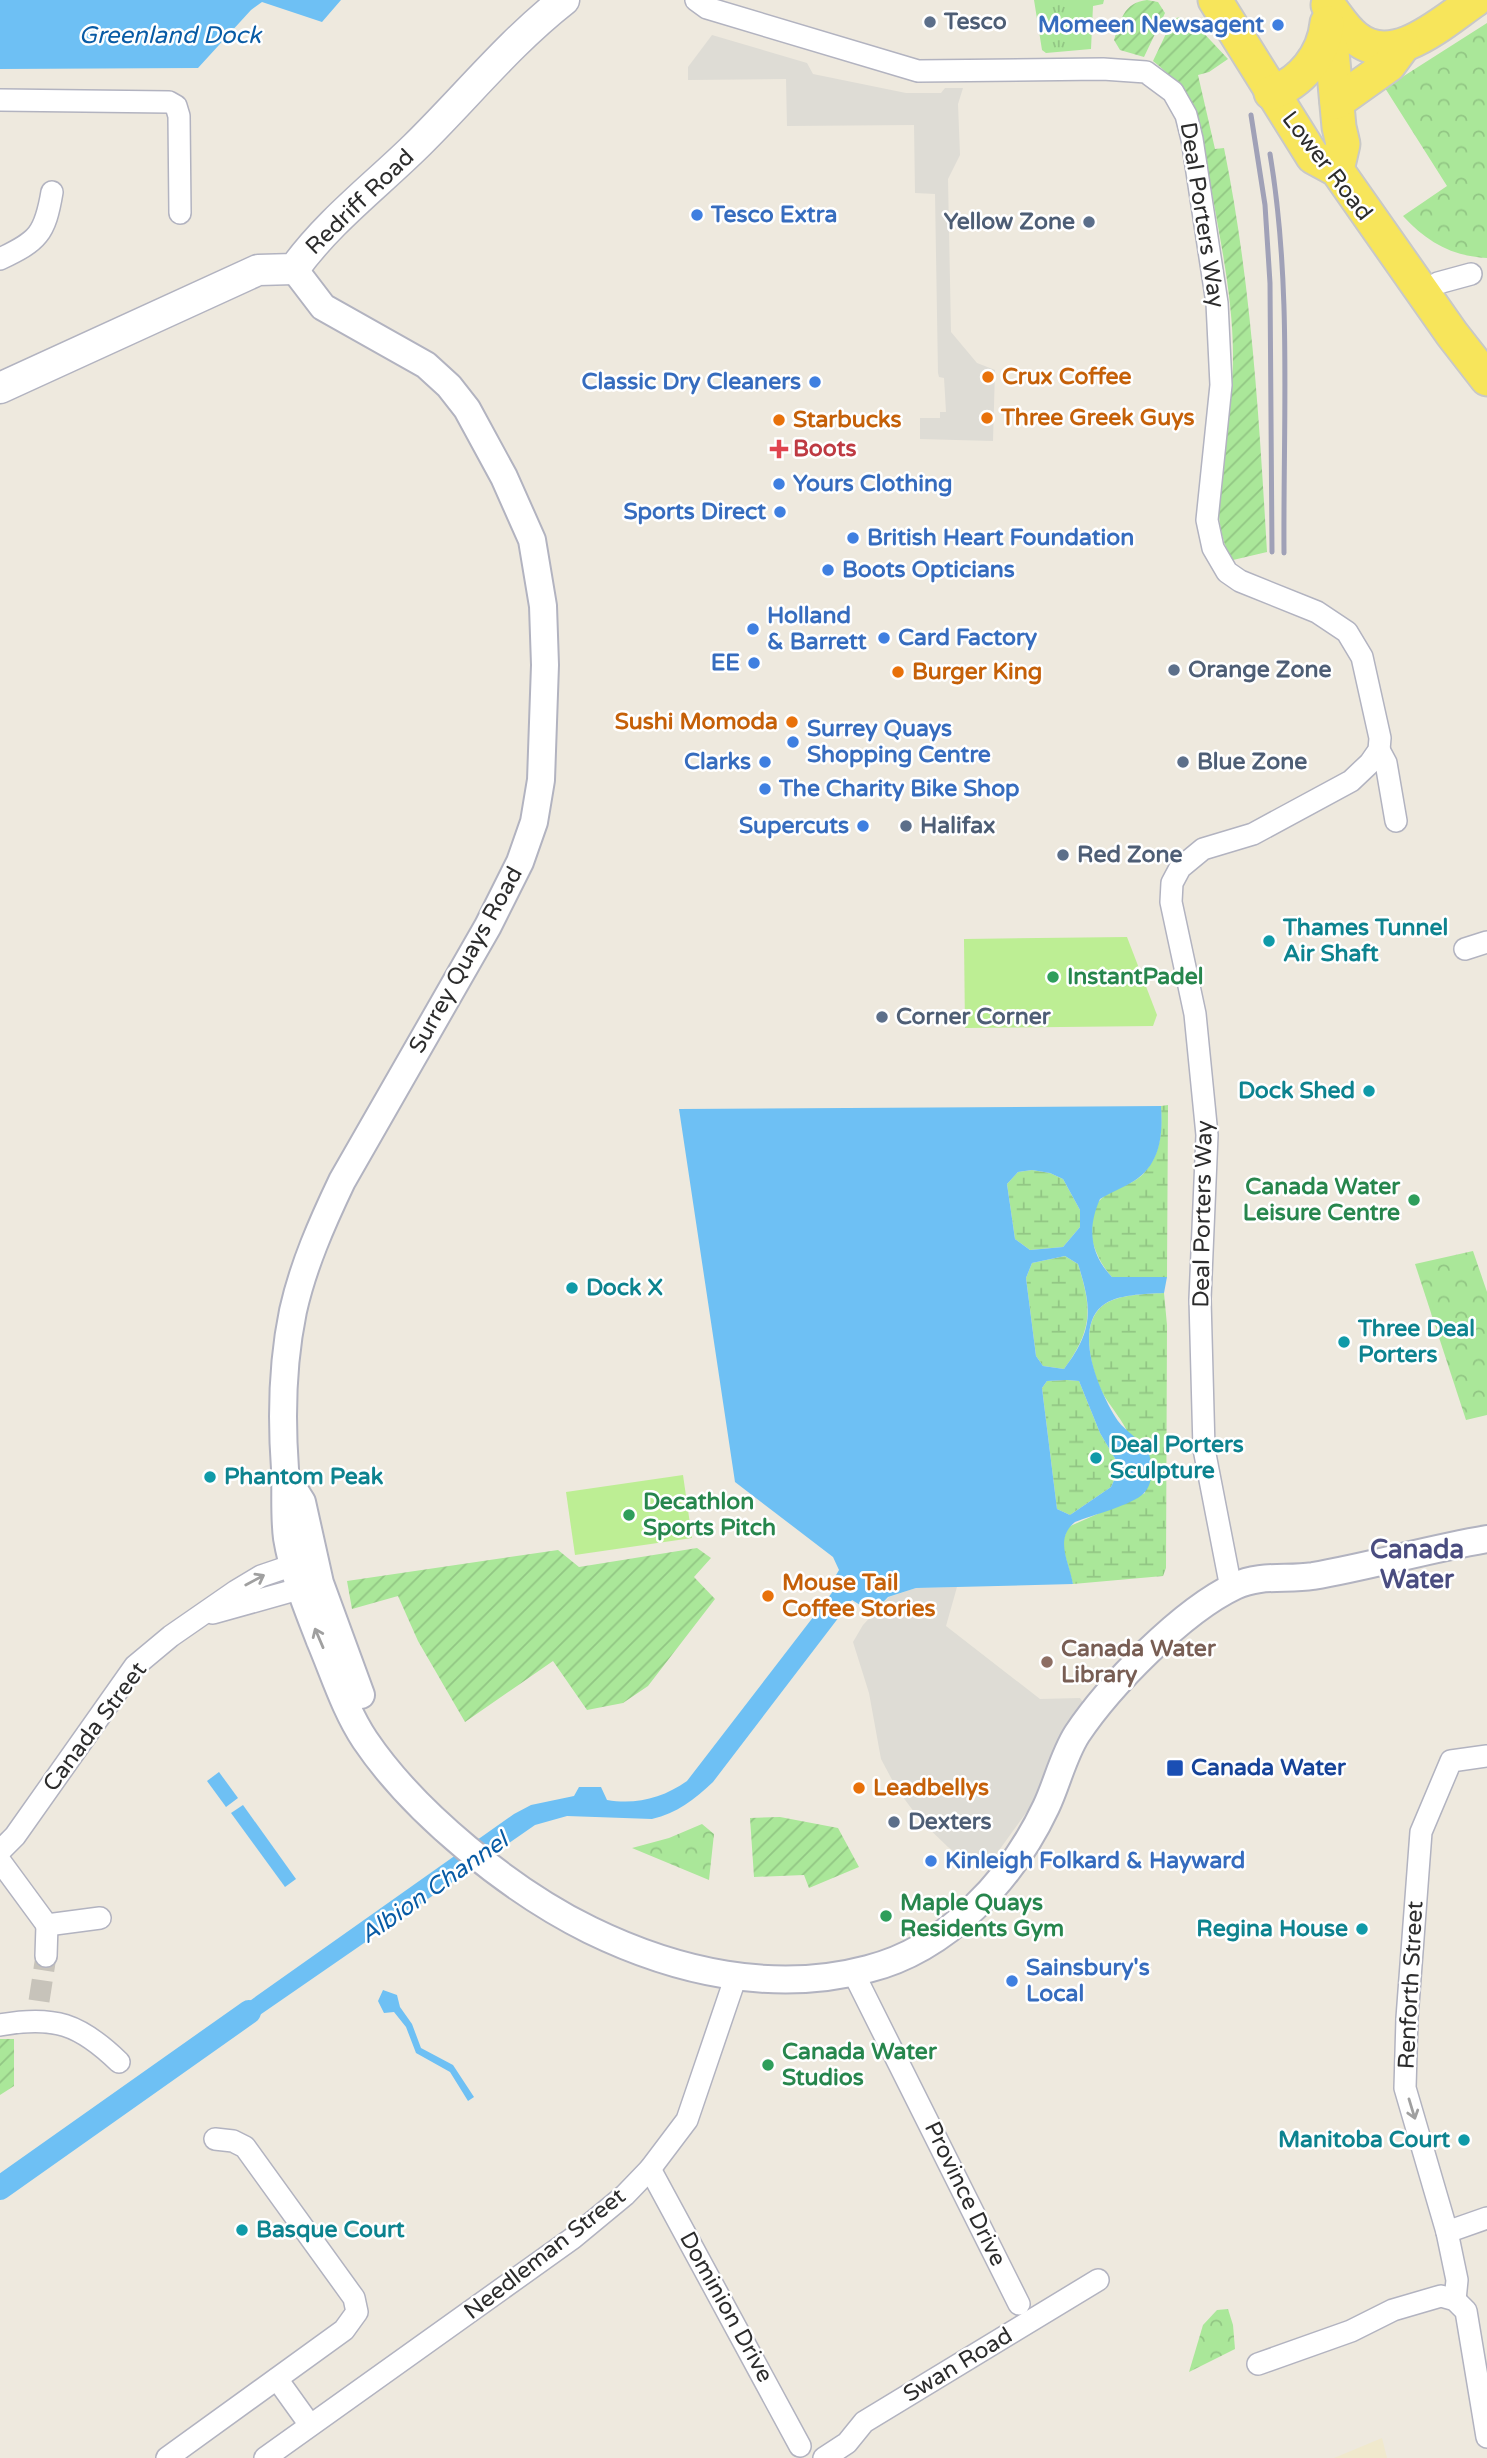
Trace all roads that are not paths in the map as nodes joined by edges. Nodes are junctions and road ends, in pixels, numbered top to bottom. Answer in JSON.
{"nodes":[{"id":1,"x":564,"y":0,"type":"edge"},
{"id":2,"x":696,"y":0,"type":"edge"},
{"id":3,"x":1215,"y":0,"type":"edge"},
{"id":4,"x":1328,"y":2,"type":"edge"},
{"id":5,"x":1464,"y":3,"type":"edge"},
{"id":6,"x":1341,"y":39,"type":"junction"},
{"id":7,"x":1403,"y":46,"type":"junction"},
{"id":8,"x":1271,"y":93,"type":"junction"},
{"id":9,"x":0,"y":100,"type":"edge"},
{"id":10,"x":1337,"y":102,"type":"junction"},
{"id":11,"x":1337,"y":170,"type":"junction"},
{"id":12,"x":52,"y":192,"type":"dead end"},
{"id":13,"x":180,"y":214,"type":"dead end"},
{"id":14,"x":0,"y":260,"type":"edge"},
{"id":15,"x":294,"y":269,"type":"junction"},
{"id":16,"x":1471,"y":274,"type":"dead end"},
{"id":17,"x":1423,"y":292,"type":"junction"},
{"id":18,"x":1487,"y":379,"type":"edge"},
{"id":19,"x":0,"y":388,"type":"edge"},
{"id":20,"x":1379,"y":750,"type":"junction"},
{"id":21,"x":1396,"y":821,"type":"dead end"},
{"id":22,"x":1487,"y":942,"type":"edge"},
{"id":23,"x":1465,"y":949,"type":"dead end"},
{"id":24,"x":1487,"y":1539,"type":"edge"},
{"id":25,"x":307,"y":1574,"type":"junction"},
{"id":26,"x":1231,"y":1588,"type":"junction"},
{"id":27,"x":1487,"y":1756,"type":"edge"},
{"id":28,"x":0,"y":1851,"type":"edge"},
{"id":29,"x":0,"y":1861,"type":"edge"},
{"id":30,"x":100,"y":1918,"type":"dead end"},
{"id":31,"x":47,"y":1925,"type":"junction"},
{"id":32,"x":46,"y":1956,"type":"tunnel mouth"},
{"id":33,"x":853,"y":1972,"type":"junction"},
{"id":34,"x":735,"y":1979,"type":"junction"},
{"id":35,"x":0,"y":2025,"type":"edge"},
{"id":36,"x":119,"y":2062,"type":"dead end"},
{"id":37,"x":215,"y":2139,"type":"dead end"},
{"id":38,"x":650,"y":2169,"type":"junction"},
{"id":39,"x":1487,"y":2217,"type":"edge"},
{"id":40,"x":1447,"y":2232,"type":"junction"},
{"id":41,"x":1098,"y":2280,"type":"dead end"},
{"id":42,"x":1455,"y":2300,"type":"junction"},
{"id":43,"x":1019,"y":2304,"type":"dead end"},
{"id":44,"x":1258,"y":2364,"type":"dead end"},
{"id":45,"x":277,"y":2379,"type":"junction"},
{"id":46,"x":310,"y":2425,"type":"junction"},
{"id":47,"x":1487,"y":2437,"type":"edge"},
{"id":48,"x":800,"y":2446,"type":"dead end"},
{"id":49,"x":167,"y":2458,"type":"edge"},
{"id":50,"x":265,"y":2458,"type":"edge"},
{"id":51,"x":824,"y":2458,"type":"edge"}],
"edges":[{"from":1,"to":15,"type":"main road","name":"Redriff Road"},
{"from":2,"to":20,"type":"street","name":"Deal Porters Way"},
{"from":3,"to":8,"type":"main road","name":"Lower Road"},
{"from":4,"to":6,"type":"main road"},
{"from":5,"to":7,"type":"main road"},
{"from":6,"to":7,"type":"main road"},
{"from":6,"to":8,"type":"main road"},
{"from":6,"to":10,"type":"main road"},
{"from":7,"to":10,"type":"main road"},
{"from":8,"to":11,"type":"main road","name":"Lower Road"},
{"from":9,"to":13,"type":"street"},
{"from":10,"to":11,"type":"main road"},
{"from":11,"to":17,"type":"main road","name":"Lower Road"},
{"from":12,"to":14,"type":"street"},
{"from":15,"to":19,"type":"main road","name":"Redriff Road"},
{"from":15,"to":25,"type":"street","name":"Surrey Quays Road"},
{"from":16,"to":17,"type":"street"},
{"from":17,"to":18,"type":"main road","name":"Lower Road"},
{"from":20,"to":21,"type":"street","name":"Deal Porters Way"},
{"from":20,"to":26,"type":"street","name":"Deal Porters Way"},
{"from":22,"to":23,"type":"street"},
{"from":24,"to":26,"type":"street","name":"Surrey Quays Road"},
{"from":25,"to":28,"type":"street","name":"Canada Street"},
{"from":25,"to":34,"type":"street","name":"Surrey Quays Road"},
{"from":26,"to":33,"type":"street","name":"Surrey Quays Road"},
{"from":27,"to":40,"type":"street","name":"Renforth Street","one_way":true},
{"from":29,"to":31,"type":"street"},
{"from":30,"to":31,"type":"street"},
{"from":31,"to":32,"type":"street"},
{"from":33,"to":34,"type":"street","name":"Surrey Quays Road"},
{"from":33,"to":43,"type":"street","name":"Province Drive"},
{"from":34,"to":38,"type":"street","name":"Needleman Street"},
{"from":35,"to":36,"type":"street"},
{"from":37,"to":45,"type":"street"},
{"from":38,"to":46,"type":"street","name":"Needleman Street"},
{"from":38,"to":48,"type":"street","name":"Dominion Drive"},
{"from":39,"to":40,"type":"street"},
{"from":40,"to":42,"type":"street","name":"Renforth Street"},
{"from":41,"to":51,"type":"street","name":"Swan Road"},
{"from":42,"to":44,"type":"street"},
{"from":42,"to":47,"type":"street","name":"Renforth Street"},
{"from":45,"to":46,"type":"street"},
{"from":45,"to":49,"type":"street"},
{"from":46,"to":50,"type":"street","name":"Needleman Street"}]}
